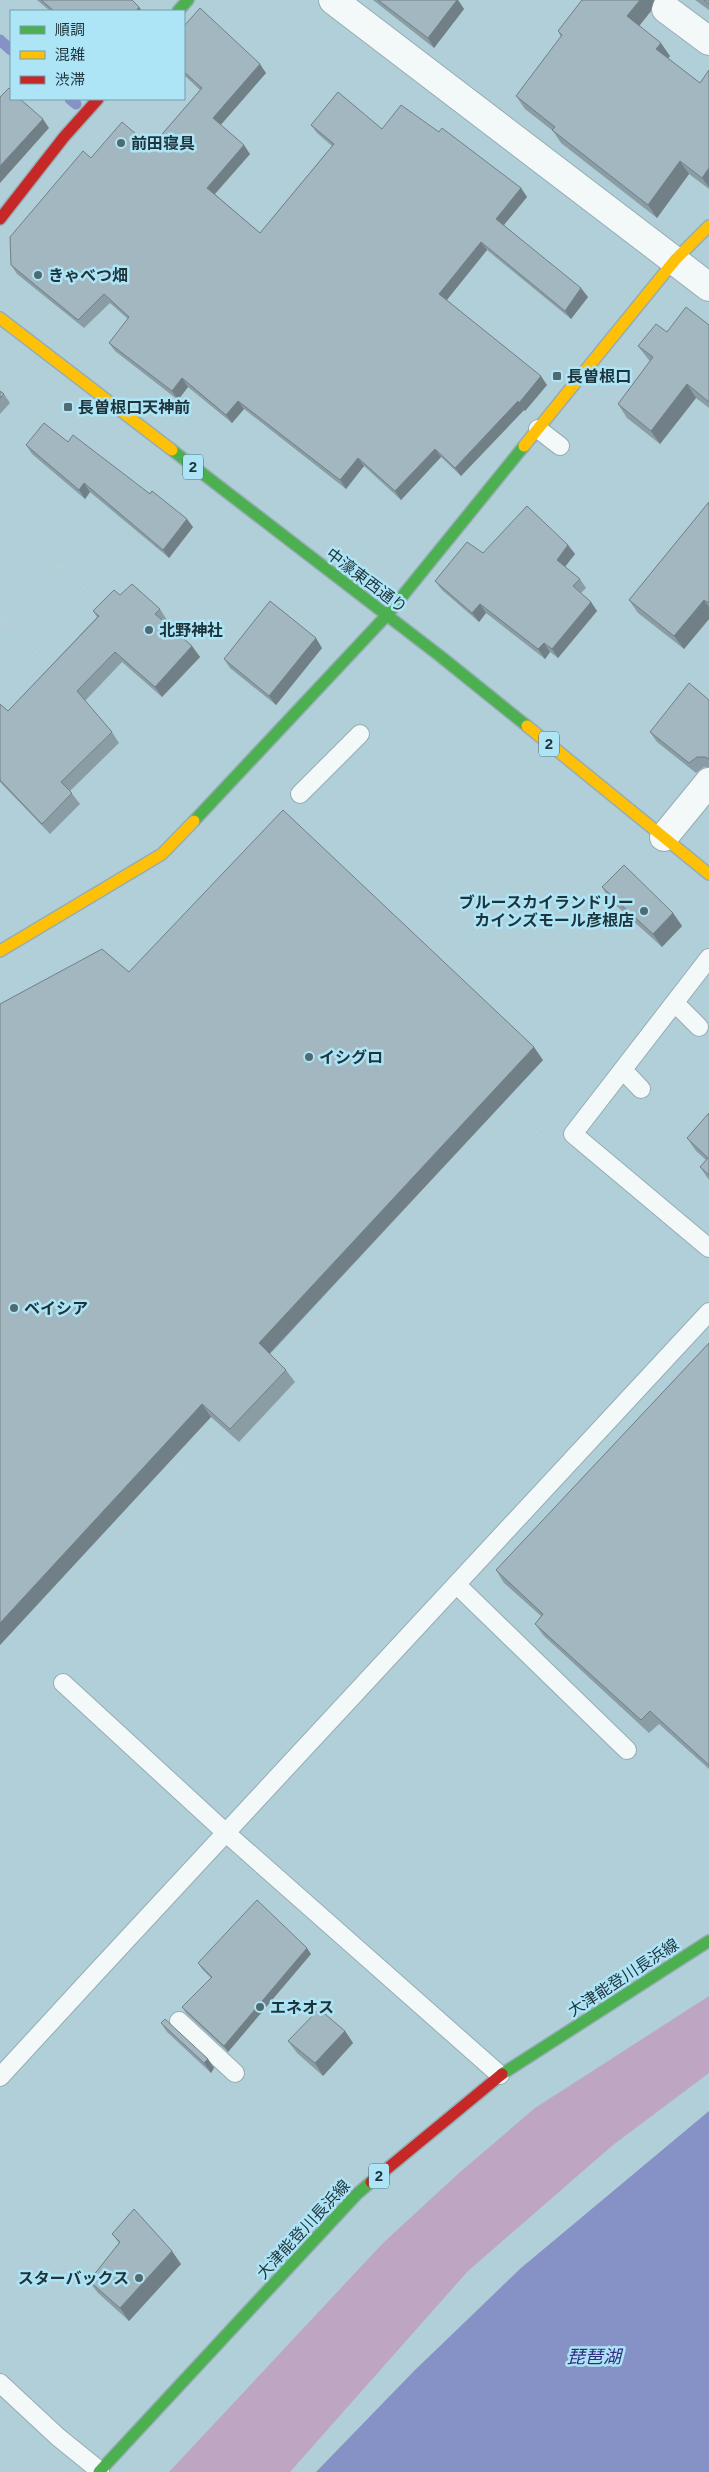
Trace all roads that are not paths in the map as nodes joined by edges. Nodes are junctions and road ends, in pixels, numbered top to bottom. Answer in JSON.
{"nodes":[{"id":1,"x":188,"y":0,"type":"edge"},
{"id":2,"x":332,"y":0,"type":"edge"},
{"id":3,"x":666,"y":8,"type":"dead end"},
{"id":4,"x":179,"y":10,"type":"edge"},
{"id":5,"x":709,"y":41,"type":"edge"},
{"id":6,"x":96,"y":100,"type":"edge"},
{"id":7,"x":0,"y":219,"type":"edge"},
{"id":8,"x":709,"y":226,"type":"edge"},
{"id":9,"x":674,"y":260,"type":"junction"},
{"id":10,"x":709,"y":287,"type":"edge"},
{"id":11,"x":0,"y":318,"type":"edge"},
{"id":12,"x":538,"y":429,"type":"junction"},
{"id":13,"x":560,"y":446,"type":"dead end"},
{"id":14,"x":387,"y":615,"type":"junction"},
{"id":15,"x":360,"y":734,"type":"dead end"},
{"id":16,"x":709,"y":782,"type":"edge"},
{"id":17,"x":300,"y":794,"type":"dead end"},
{"id":18,"x":664,"y":837,"type":"junction"},
{"id":19,"x":709,"y":874,"type":"edge"},
{"id":20,"x":0,"y":951,"type":"edge"},
{"id":21,"x":709,"y":958,"type":"edge"},
{"id":22,"x":675,"y":1002,"type":"junction"},
{"id":23,"x":699,"y":1027,"type":"dead end"},
{"id":24,"x":623,"y":1070,"type":"junction"},
{"id":25,"x":641,"y":1089,"type":"dead end"},
{"id":26,"x":709,"y":1248,"type":"edge"},
{"id":27,"x":709,"y":1312,"type":"edge"},
{"id":28,"x":457,"y":1585,"type":"junction"},
{"id":29,"x":63,"y":1683,"type":"dead end"},
{"id":30,"x":627,"y":1750,"type":"dead end"},
{"id":31,"x":225,"y":1832,"type":"junction"},
{"id":32,"x":709,"y":1941,"type":"edge"},
{"id":33,"x":179,"y":2021,"type":"dead end"},
{"id":34,"x":235,"y":2072,"type":"dead end"},
{"id":35,"x":500,"y":2075,"type":"junction"},
{"id":36,"x":0,"y":2077,"type":"edge"},
{"id":37,"x":0,"y":2383,"type":"edge"},
{"id":38,"x":99,"y":2472,"type":"edge"}],
"edges":[{"from":1,"to":4,"type":"main road"},
{"from":2,"to":9,"type":"street"},
{"from":3,"to":5,"type":"street"},
{"from":6,"to":7,"type":"main road"},
{"from":8,"to":9,"type":"main road"},
{"from":9,"to":10,"type":"street"},
{"from":9,"to":12,"type":"main road"},
{"from":11,"to":14,"type":"main road","name":"中濠東西通り","number":"2"},
{"from":12,"to":13,"type":"lane"},
{"from":12,"to":14,"type":"main road"},
{"from":14,"to":18,"type":"main road","name":"中濠東西通り","number":"2"},
{"from":14,"to":20,"type":"main road"},
{"from":15,"to":17,"type":"lane"},
{"from":16,"to":18,"type":"street"},
{"from":18,"to":19,"type":"main road","name":"中濠東西通り","number":"2"},
{"from":21,"to":22,"type":"lane"},
{"from":22,"to":23,"type":"lane"},
{"from":22,"to":24,"type":"lane"},
{"from":24,"to":25,"type":"lane"},
{"from":24,"to":26,"type":"lane"},
{"from":27,"to":28,"type":"lane"},
{"from":28,"to":30,"type":"lane"},
{"from":28,"to":31,"type":"lane"},
{"from":29,"to":31,"type":"lane"},
{"from":31,"to":35,"type":"lane"},
{"from":31,"to":36,"type":"lane"},
{"from":32,"to":35,"type":"main road","name":"大津能登川長浜線","number":"2"},
{"from":33,"to":34,"type":"lane"},
{"from":35,"to":38,"type":"main road","name":"大津能登川長浜線","number":"2"},
{"from":37,"to":38,"type":"lane"}]}
